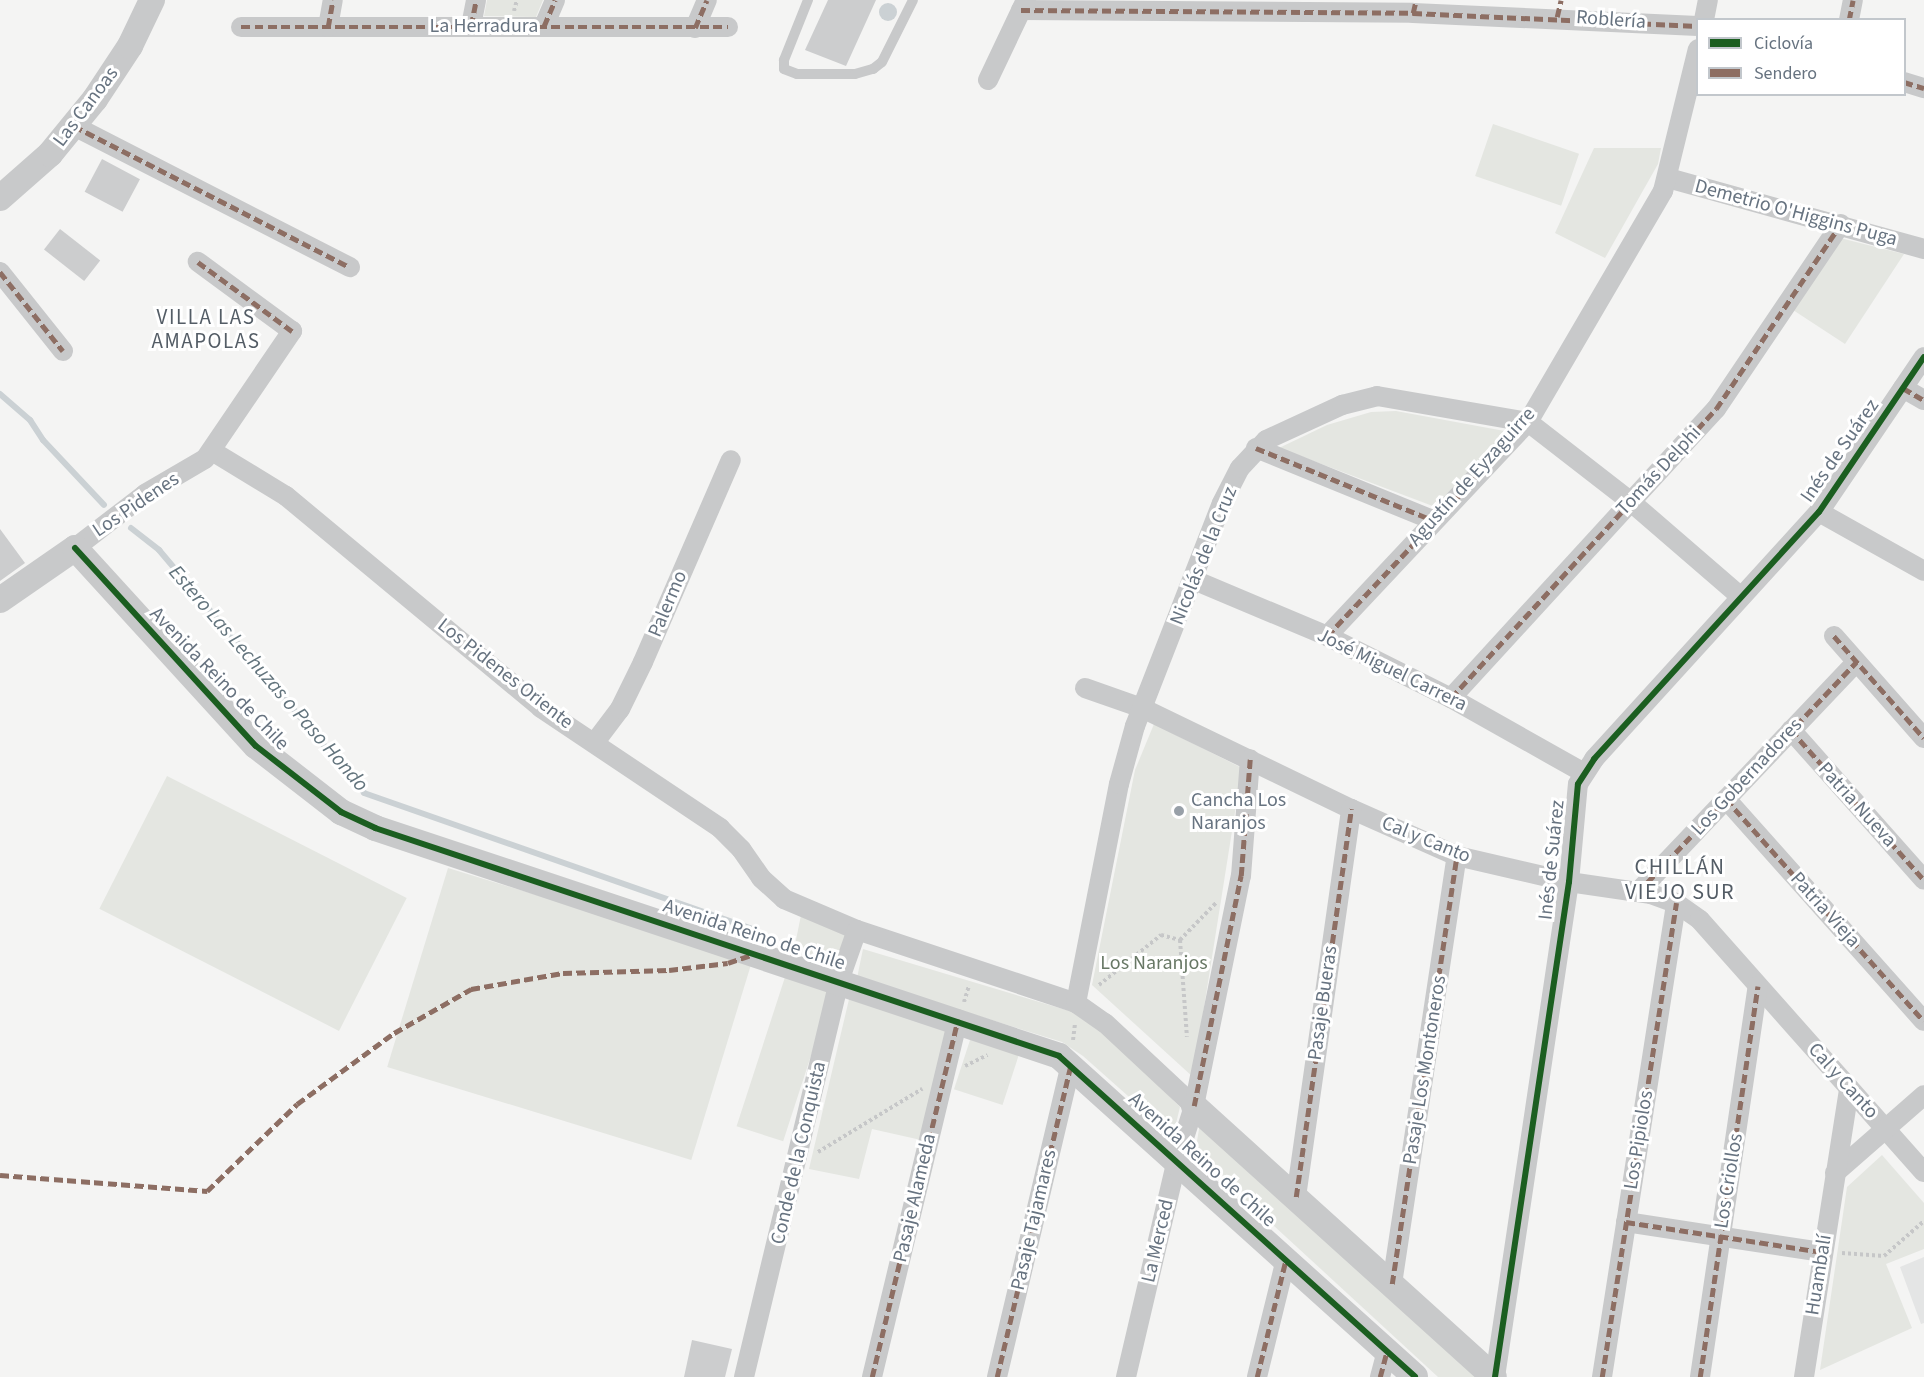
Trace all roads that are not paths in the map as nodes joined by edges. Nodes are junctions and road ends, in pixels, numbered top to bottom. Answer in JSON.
{"nodes":[{"id":1,"x":152,"y":0,"type":"edge"},
{"id":2,"x":333,"y":0,"type":"edge"},
{"id":3,"x":476,"y":0,"type":"edge"},
{"id":4,"x":555,"y":0,"type":"edge"},
{"id":5,"x":706,"y":0,"type":"edge"},
{"id":6,"x":808,"y":0,"type":"edge"},
{"id":7,"x":913,"y":0,"type":"edge"},
{"id":8,"x":1708,"y":0,"type":"edge"},
{"id":9,"x":1853,"y":0,"type":"edge"},
{"id":10,"x":1024,"y":5,"type":"edge"},
{"id":11,"x":1414,"y":7,"type":"edge"},
{"id":12,"x":1559,"y":8,"type":"edge"},
{"id":13,"x":1704,"y":18,"type":"edge"},
{"id":14,"x":1849,"y":18,"type":"edge"},
{"id":15,"x":471,"y":26,"type":"junction"},
{"id":16,"x":544,"y":26,"type":"junction"},
{"id":17,"x":1696,"y":26,"type":"edge"},
{"id":18,"x":241,"y":27,"type":"dead end"},
{"id":19,"x":328,"y":27,"type":"junction"},
{"id":20,"x":728,"y":27,"type":"dead end"},
{"id":21,"x":695,"y":28,"type":"junction"},
{"id":22,"x":1696,"y":58,"type":"edge"},
{"id":23,"x":988,"y":80,"type":"dead end"},
{"id":24,"x":1906,"y":82,"type":"edge"},
{"id":25,"x":1924,"y":88,"type":"edge"},
{"id":26,"x":74,"y":126,"type":"junction"},
{"id":27,"x":1668,"y":178,"type":"junction"},
{"id":28,"x":0,"y":198,"type":"edge"},
{"id":29,"x":1841,"y":224,"type":"junction"},
{"id":30,"x":1924,"y":249,"type":"edge"},
{"id":31,"x":198,"y":262,"type":"dead end"},
{"id":32,"x":350,"y":267,"type":"dead end"},
{"id":33,"x":0,"y":272,"type":"edge"},
{"id":34,"x":63,"y":351,"type":"dead end"},
{"id":35,"x":1924,"y":357,"type":"edge"},
{"id":36,"x":1903,"y":388,"type":"junction"},
{"id":37,"x":1924,"y":400,"type":"edge"},
{"id":38,"x":1528,"y":422,"type":"junction"},
{"id":39,"x":1256,"y":448,"type":"junction"},
{"id":40,"x":212,"y":451,"type":"junction"},
{"id":41,"x":730,"y":460,"type":"dead end"},
{"id":42,"x":1631,"y":502,"type":"junction"},
{"id":43,"x":1819,"y":512,"type":"junction"},
{"id":44,"x":1432,"y":520,"type":"junction"},
{"id":45,"x":75,"y":548,"type":"junction"},
{"id":46,"x":1924,"y":571,"type":"edge"},
{"id":47,"x":1194,"y":580,"type":"junction"},
{"id":48,"x":1741,"y":597,"type":"junction"},
{"id":49,"x":0,"y":600,"type":"edge"},
{"id":50,"x":1327,"y":636,"type":"junction"},
{"id":51,"x":1834,"y":636,"type":"dead end"},
{"id":52,"x":1856,"y":662,"type":"junction"},
{"id":53,"x":1085,"y":688,"type":"dead end"},
{"id":54,"x":1451,"y":698,"type":"junction"},
{"id":55,"x":1142,"y":708,"type":"junction"},
{"id":56,"x":1791,"y":730,"type":"junction"},
{"id":57,"x":1924,"y":738,"type":"edge"},
{"id":58,"x":595,"y":742,"type":"junction"},
{"id":59,"x":1250,"y":759,"type":"junction"},
{"id":60,"x":1584,"y":772,"type":"junction"},
{"id":61,"x":1726,"y":799,"type":"junction"},
{"id":62,"x":1351,"y":809,"type":"junction"},
{"id":63,"x":1457,"y":856,"type":"junction"},
{"id":64,"x":1924,"y":880,"type":"edge"},
{"id":65,"x":1569,"y":882,"type":"junction"},
{"id":66,"x":1638,"y":892,"type":"junction"},
{"id":67,"x":1676,"y":903,"type":"junction"},
{"id":68,"x":857,"y":930,"type":"junction"},
{"id":69,"x":839,"y":981,"type":"junction"},
{"id":70,"x":1758,"y":986,"type":"junction"},
{"id":71,"x":1076,"y":1003,"type":"junction"},
{"id":72,"x":958,"y":1019,"type":"junction"},
{"id":73,"x":1924,"y":1021,"type":"edge"},
{"id":74,"x":1071,"y":1064,"type":"junction"},
{"id":75,"x":1849,"y":1088,"type":"junction"},
{"id":76,"x":1924,"y":1095,"type":"edge"},
{"id":77,"x":1194,"y":1106,"type":"junction"},
{"id":78,"x":1885,"y":1129,"type":"junction"},
{"id":79,"x":1177,"y":1160,"type":"junction"},
{"id":80,"x":1924,"y":1172,"type":"edge"},
{"id":81,"x":1835,"y":1173,"type":"junction"},
{"id":82,"x":1296,"y":1197,"type":"junction"},
{"id":83,"x":1626,"y":1222,"type":"junction"},
{"id":84,"x":1720,"y":1236,"type":"junction"},
{"id":85,"x":1823,"y":1252,"type":"junction"},
{"id":86,"x":1286,"y":1259,"type":"junction"},
{"id":87,"x":1392,"y":1284,"type":"junction"},
{"id":88,"x":1386,"y":1351,"type":"junction"},
{"id":89,"x":744,"y":1377,"type":"edge"},
{"id":90,"x":872,"y":1377,"type":"edge"},
{"id":91,"x":997,"y":1377,"type":"edge"},
{"id":92,"x":1126,"y":1377,"type":"edge"},
{"id":93,"x":1257,"y":1377,"type":"edge"},
{"id":94,"x":1380,"y":1377,"type":"edge"},
{"id":95,"x":1415,"y":1377,"type":"edge"},
{"id":96,"x":1494,"y":1377,"type":"edge"},
{"id":97,"x":1602,"y":1377,"type":"edge"},
{"id":98,"x":1700,"y":1377,"type":"edge"},
{"id":99,"x":1804,"y":1377,"type":"edge"}],
"edges":[{"from":1,"to":26,"type":"street","name":"Las Canoas"},
{"from":2,"to":19,"type":"street"},
{"from":3,"to":15,"type":"street"},
{"from":4,"to":16,"type":"street"},
{"from":5,"to":21,"type":"street"},
{"from":6,"to":7,"type":"lane"},
{"from":8,"to":13,"type":"street"},
{"from":9,"to":14,"type":"street"},
{"from":10,"to":11,"type":"street","name":"Roblería"},
{"from":10,"to":23,"type":"street"},
{"from":11,"to":12,"type":"street","name":"Roblería"},
{"from":12,"to":17,"type":"street","name":"Roblería"},
{"from":15,"to":16,"type":"street","name":"La Herradura"},
{"from":15,"to":19,"type":"street","name":"La Herradura"},
{"from":16,"to":21,"type":"street","name":"La Herradura"},
{"from":18,"to":19,"type":"street","name":"La Herradura"},
{"from":20,"to":21,"type":"street","name":"La Herradura"},
{"from":22,"to":27,"type":"street","name":"Agustín de Eyzaguirre"},
{"from":24,"to":25,"type":"street"},
{"from":26,"to":28,"type":"street","name":"Las Canoas"},
{"from":26,"to":32,"type":"street"},
{"from":27,"to":29,"type":"street","name":"Demetrio O'Higgins Puga"},
{"from":27,"to":38,"type":"street","name":"Agustín de Eyzaguirre"},
{"from":29,"to":30,"type":"street","name":"Demetrio O'Higgins Puga"},
{"from":29,"to":42,"type":"street","name":"Tomás Delphi"},
{"from":31,"to":40,"type":"street","name":"Los Pidenes"},
{"from":33,"to":34,"type":"street"},
{"from":35,"to":36,"type":"street","name":"Inés de Suárez"},
{"from":36,"to":37,"type":"street"},
{"from":36,"to":43,"type":"street","name":"Inés de Suárez"},
{"from":38,"to":39,"type":"street","name":"Nicolás de la Cruz"},
{"from":38,"to":42,"type":"street","name":"Nicolás de la Cruz"},
{"from":38,"to":44,"type":"street","name":"Agustín de Eyzaguirre"},
{"from":39,"to":44,"type":"street"},
{"from":39,"to":47,"type":"street","name":"Nicolás de la Cruz"},
{"from":40,"to":45,"type":"street","name":"Los Pidenes"},
{"from":40,"to":58,"type":"street","name":"Los Pidenes Oriente"},
{"from":41,"to":58,"type":"street","name":"Palermo"},
{"from":42,"to":48,"type":"street","name":"Nicolás de la Cruz"},
{"from":42,"to":54,"type":"street","name":"Tomás Delphi"},
{"from":43,"to":46,"type":"street"},
{"from":43,"to":48,"type":"street","name":"Inés de Suárez"},
{"from":44,"to":50,"type":"street","name":"Agustín de Eyzaguirre"},
{"from":45,"to":49,"type":"street","name":"Los Pidenes"},
{"from":45,"to":69,"type":"street","name":"Avenida Reino de Chile"},
{"from":47,"to":50,"type":"street","name":"José Miguel Carrera"},
{"from":47,"to":55,"type":"street","name":"Nicolás de la Cruz"},
{"from":48,"to":60,"type":"street","name":"Inés de Suárez"},
{"from":50,"to":54,"type":"street","name":"José Miguel Carrera"},
{"from":51,"to":52,"type":"street"},
{"from":52,"to":56,"type":"street","name":"Los Gobernadores"},
{"from":52,"to":57,"type":"street"},
{"from":53,"to":55,"type":"street","name":"Cal y Canto"},
{"from":54,"to":60,"type":"street","name":"José Miguel Carrera"},
{"from":55,"to":59,"type":"street","name":"Cal y Canto"},
{"from":55,"to":71,"type":"street","name":"Nicolás de la Cruz"},
{"from":56,"to":61,"type":"street","name":"Los Gobernadores"},
{"from":56,"to":64,"type":"street","name":"Patria Nueva"},
{"from":58,"to":68,"type":"street","name":"Los Pidenes Oriente"},
{"from":59,"to":62,"type":"street","name":"Cal y Canto"},
{"from":59,"to":77,"type":"street","name":"La Merced"},
{"from":60,"to":65,"type":"street","name":"Inés de Suárez"},
{"from":61,"to":66,"type":"street","name":"Los Gobernadores"},
{"from":61,"to":73,"type":"street","name":"Patria Vieja"},
{"from":62,"to":63,"type":"street","name":"Cal y Canto"},
{"from":62,"to":82,"type":"street","name":"Pasaje Bueras"},
{"from":63,"to":65,"type":"street","name":"Cal y Canto"},
{"from":63,"to":87,"type":"street","name":"Pasaje Los Montoneros"},
{"from":65,"to":66,"type":"street","name":"Cal y Canto"},
{"from":65,"to":96,"type":"street","name":"Inés de Suárez"},
{"from":66,"to":67,"type":"street","name":"Cal y Canto"},
{"from":67,"to":70,"type":"street","name":"Cal y Canto"},
{"from":67,"to":83,"type":"street","name":"Los Pipiolos"},
{"from":68,"to":69,"type":"street","name":"Conde de la Conquista"},
{"from":68,"to":71,"type":"street","name":"Avenida Reino de Chile"},
{"from":69,"to":72,"type":"street","name":"Avenida Reino de Chile"},
{"from":69,"to":89,"type":"street","name":"Conde de la Conquista"},
{"from":70,"to":75,"type":"street","name":"Cal y Canto"},
{"from":70,"to":84,"type":"street","name":"Los Criollos"},
{"from":71,"to":77,"type":"street","name":"Avenida Reino de Chile"},
{"from":72,"to":74,"type":"street","name":"Avenida Reino de Chile"},
{"from":72,"to":90,"type":"street","name":"Pasaje Alameda"},
{"from":74,"to":79,"type":"street","name":"Avenida Reino de Chile"},
{"from":74,"to":91,"type":"street","name":"Pasaje Tajamares"},
{"from":75,"to":78,"type":"street","name":"Cal y Canto"},
{"from":75,"to":81,"type":"street","name":"Huambalí"},
{"from":76,"to":78,"type":"street"},
{"from":77,"to":79,"type":"street","name":"La Merced"},
{"from":77,"to":82,"type":"street","name":"Avenida Reino de Chile"},
{"from":78,"to":80,"type":"street","name":"Cal y Canto"},
{"from":78,"to":81,"type":"street"},
{"from":79,"to":86,"type":"street","name":"Avenida Reino de Chile"},
{"from":79,"to":92,"type":"street","name":"La Merced"},
{"from":81,"to":85,"type":"street","name":"Huambalí"},
{"from":82,"to":87,"type":"street","name":"Avenida Reino de Chile"},
{"from":83,"to":84,"type":"street"},
{"from":83,"to":97,"type":"street","name":"Los Pipiolos"},
{"from":84,"to":85,"type":"street"},
{"from":84,"to":98,"type":"street","name":"Los Criollos"},
{"from":85,"to":99,"type":"street","name":"Huambalí"},
{"from":86,"to":88,"type":"street","name":"Avenida Reino de Chile"},
{"from":86,"to":93,"type":"street"},
{"from":87,"to":96,"type":"street","name":"Avenida Reino de Chile"},
{"from":88,"to":94,"type":"street"},
{"from":88,"to":95,"type":"street","name":"Avenida Reino de Chile"}]}
